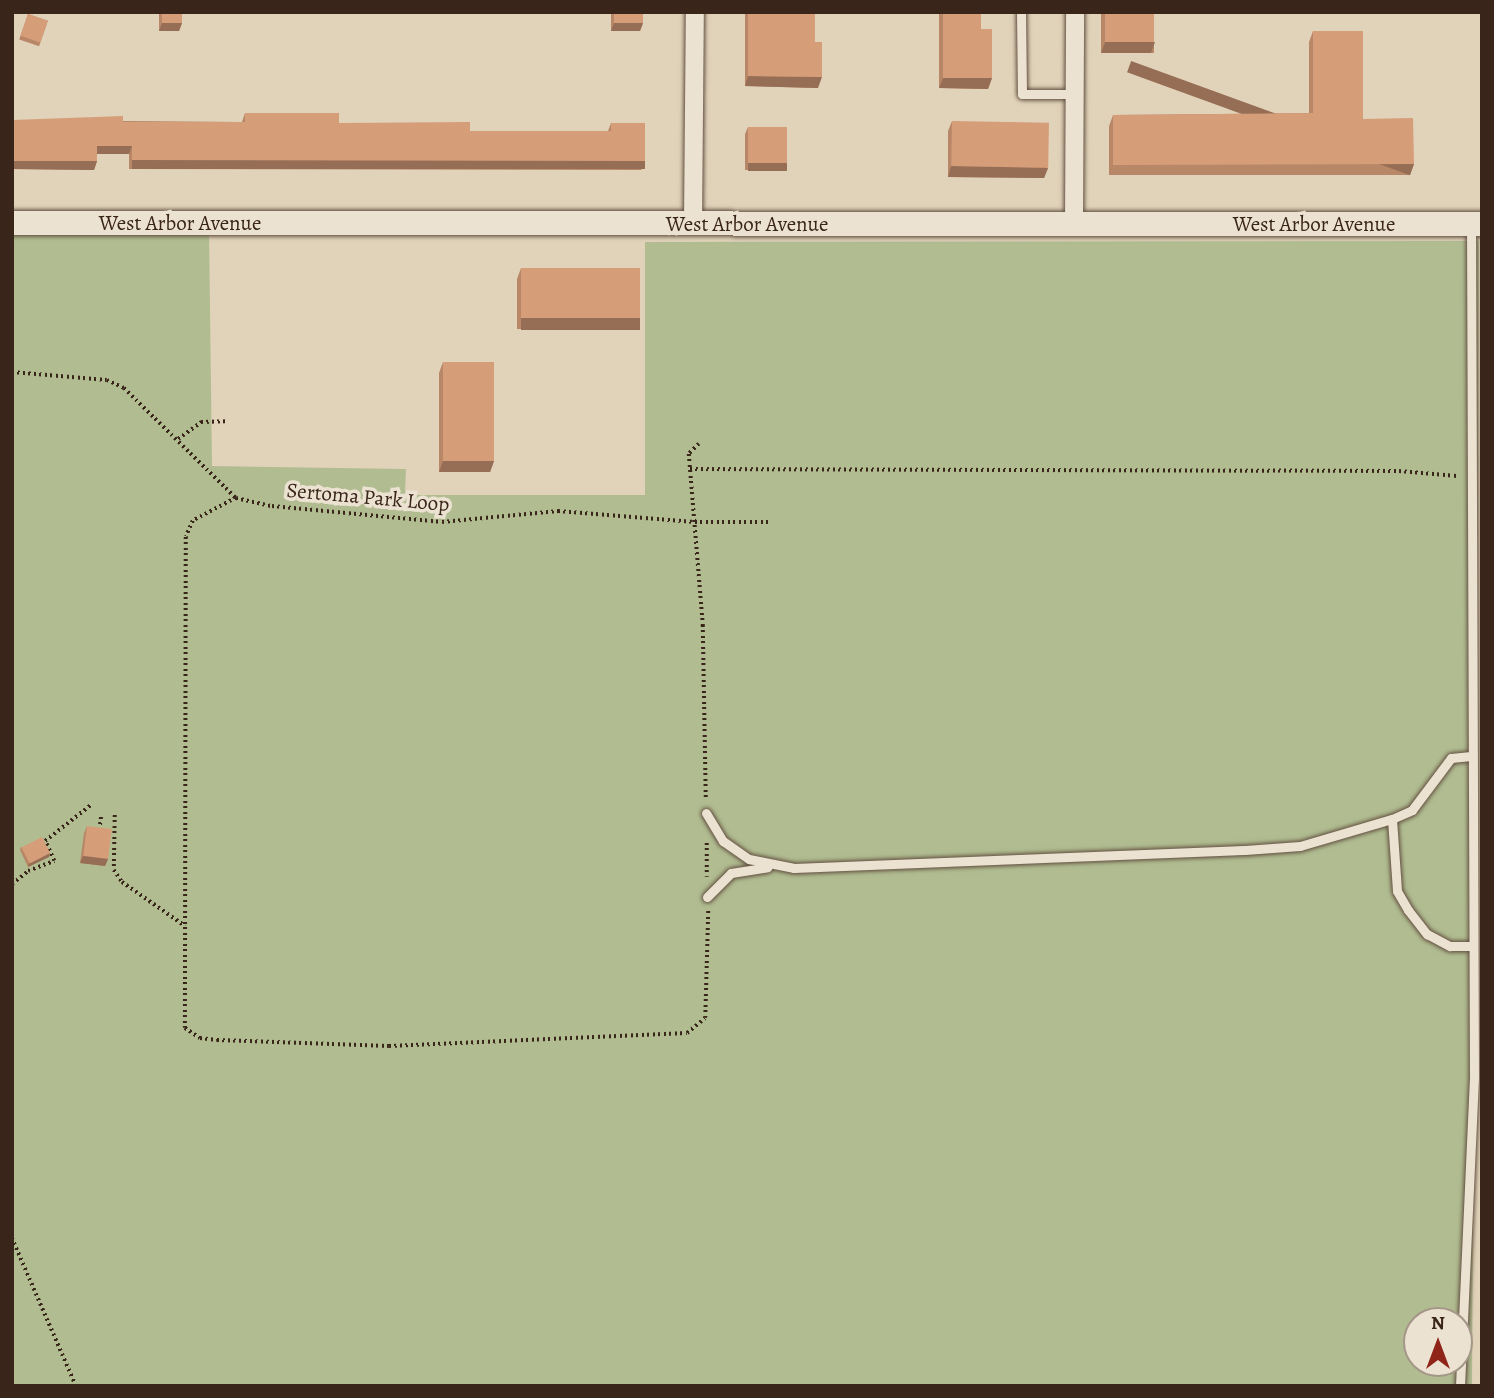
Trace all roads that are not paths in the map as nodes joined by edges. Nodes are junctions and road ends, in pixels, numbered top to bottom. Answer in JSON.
{"nodes":[{"id":1,"x":695,"y":12,"type":"edge"},
{"id":2,"x":1021,"y":12,"type":"edge"},
{"id":3,"x":1075,"y":12,"type":"edge"},
{"id":4,"x":1074,"y":94,"type":"junction"},
{"id":5,"x":12,"y":223,"type":"edge"},
{"id":6,"x":693,"y":224,"type":"junction"},
{"id":7,"x":1074,"y":224,"type":"junction"},
{"id":8,"x":1476,"y":224,"type":"edge"},
{"id":9,"x":1471,"y":755,"type":"junction"},
{"id":10,"x":706,"y":813,"type":"road end"},
{"id":11,"x":1392,"y":819,"type":"junction"},
{"id":12,"x":794,"y":868,"type":"junction"},
{"id":13,"x":708,"y":897,"type":"road end"},
{"id":14,"x":1471,"y":946,"type":"junction"},
{"id":15,"x":1460,"y":1386,"type":"edge"}],
"edges":[{"from":1,"to":6,"type":"street"},
{"from":2,"to":4,"type":"lane"},
{"from":3,"to":4,"type":"street"},
{"from":4,"to":7,"type":"street"},
{"from":5,"to":6,"type":"main road","name":"West Arbor Avenue"},
{"from":6,"to":7,"type":"main road","name":"West Arbor Avenue"},
{"from":7,"to":8,"type":"main road","name":"West Arbor Avenue"},
{"from":8,"to":9,"type":"lane"},
{"from":9,"to":11,"type":"lane"},
{"from":9,"to":14,"type":"lane"},
{"from":10,"to":12,"type":"lane"},
{"from":11,"to":12,"type":"lane"},
{"from":11,"to":14,"type":"lane"},
{"from":12,"to":13,"type":"lane"},
{"from":14,"to":15,"type":"lane"}]}
